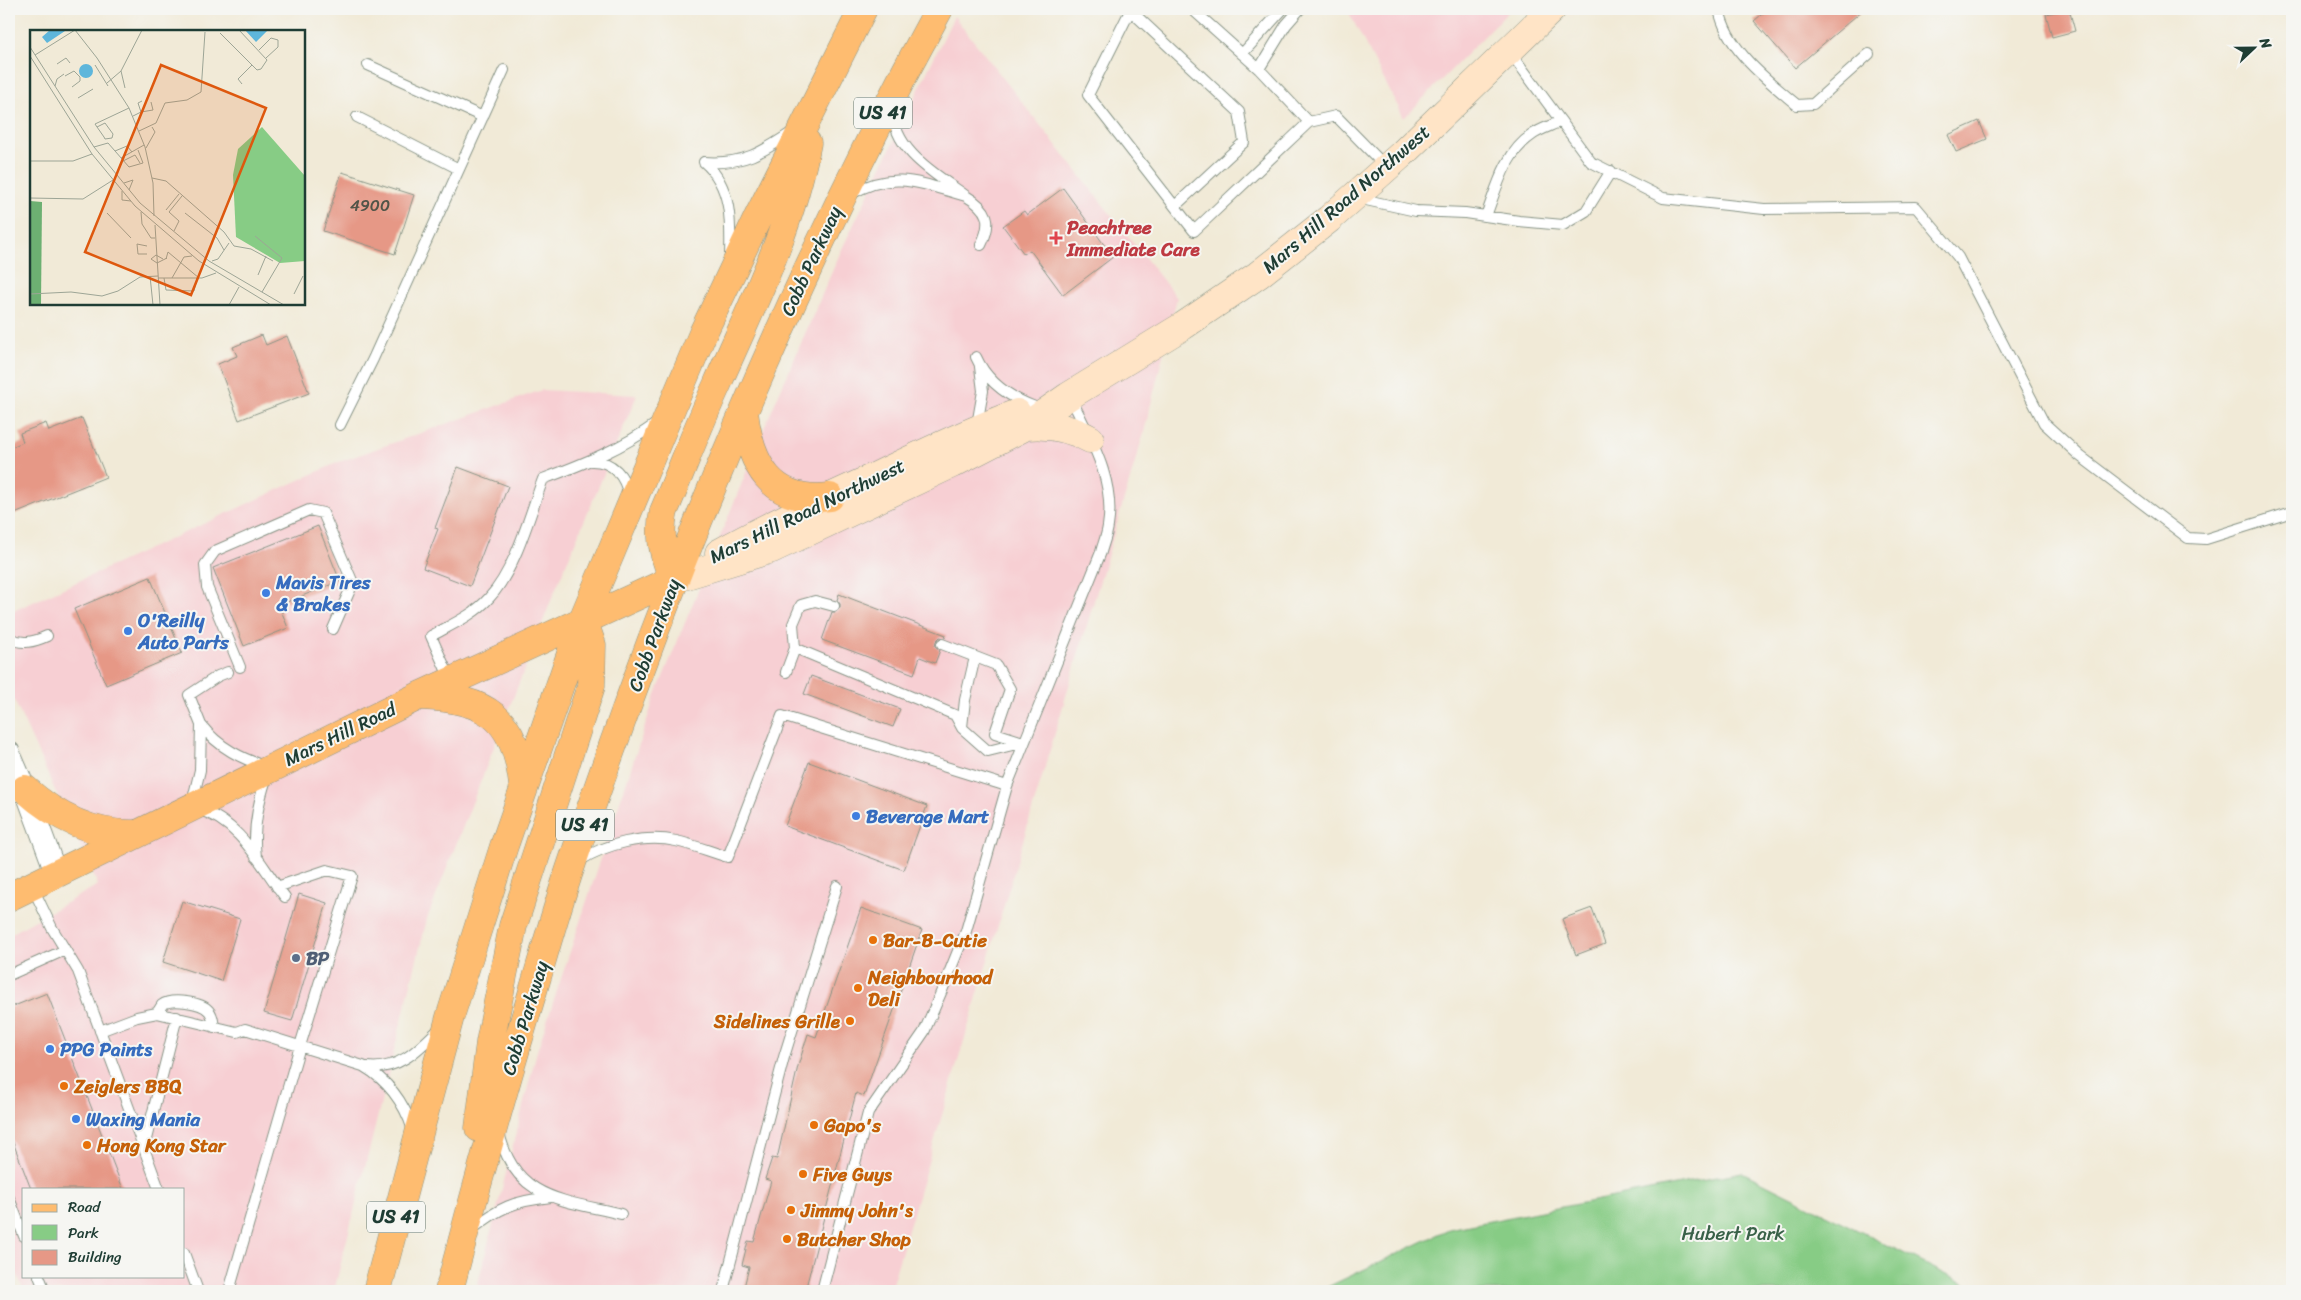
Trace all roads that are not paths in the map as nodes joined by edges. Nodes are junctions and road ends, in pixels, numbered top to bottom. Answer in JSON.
{"nodes":[{"id":1,"x":864,"y":9,"type":"edge"},
{"id":2,"x":939,"y":9,"type":"edge"},
{"id":3,"x":1131,"y":9,"type":"edge"},
{"id":4,"x":1192,"y":9,"type":"edge"},
{"id":5,"x":1283,"y":9,"type":"edge"},
{"id":6,"x":1300,"y":9,"type":"edge"},
{"id":7,"x":1552,"y":9,"type":"edge"},
{"id":8,"x":1720,"y":9,"type":"edge"},
{"id":9,"x":1509,"y":51,"type":"junction"},
{"id":10,"x":1242,"y":54,"type":"junction"},
{"id":11,"x":1869,"y":54,"type":"dead end"},
{"id":12,"x":368,"y":65,"type":"dead end"},
{"id":13,"x":1259,"y":69,"type":"junction"},
{"id":14,"x":504,"y":70,"type":"dead end"},
{"id":15,"x":893,"y":94,"type":"junction"},
{"id":16,"x":810,"y":114,"type":"junction"},
{"id":17,"x":483,"y":117,"type":"junction"},
{"id":18,"x":357,"y":118,"type":"dead end"},
{"id":19,"x":1560,"y":121,"type":"junction"},
{"id":20,"x":1309,"y":122,"type":"junction"},
{"id":21,"x":1386,"y":168,"type":"junction"},
{"id":22,"x":459,"y":169,"type":"junction"},
{"id":23,"x":1611,"y":171,"type":"junction"},
{"id":24,"x":966,"y":196,"type":"junction"},
{"id":25,"x":1354,"y":197,"type":"junction"},
{"id":26,"x":838,"y":203,"type":"junction"},
{"id":27,"x":1175,"y":206,"type":"junction"},
{"id":28,"x":1486,"y":216,"type":"junction"},
{"id":29,"x":981,"y":245,"type":"dead end"},
{"id":30,"x":729,"y":277,"type":"junction"},
{"id":31,"x":1069,"y":396,"type":"junction"},
{"id":32,"x":669,"y":412,"type":"junction"},
{"id":33,"x":744,"y":412,"type":"junction"},
{"id":34,"x":1030,"y":416,"type":"junction"},
{"id":35,"x":340,"y":425,"type":"dead end"},
{"id":36,"x":974,"y":430,"type":"junction"},
{"id":37,"x":1090,"y":439,"type":"junction"},
{"id":38,"x":592,"y":461,"type":"junction"},
{"id":39,"x":830,"y":497,"type":"junction"},
{"id":40,"x":630,"y":504,"type":"junction"},
{"id":41,"x":2292,"y":512,"type":"edge"},
{"id":42,"x":674,"y":578,"type":"junction"},
{"id":43,"x":834,"y":606,"type":"dead end"},
{"id":44,"x":583,"y":619,"type":"junction"},
{"id":45,"x":333,"y":629,"type":"dead end"},
{"id":46,"x":47,"y":636,"type":"dead end"},
{"id":47,"x":9,"y":638,"type":"edge"},
{"id":48,"x":942,"y":644,"type":"dead end"},
{"id":49,"x":795,"y":648,"type":"junction"},
{"id":50,"x":975,"y":657,"type":"junction"},
{"id":51,"x":240,"y":667,"type":"dead end"},
{"id":52,"x":228,"y":672,"type":"dead end"},
{"id":53,"x":786,"y":672,"type":"dead end"},
{"id":54,"x":451,"y":681,"type":"junction"},
{"id":55,"x":419,"y":696,"type":"junction"},
{"id":56,"x":200,"y":725,"type":"junction"},
{"id":57,"x":962,"y":728,"type":"junction"},
{"id":58,"x":1024,"y":742,"type":"junction"},
{"id":59,"x":9,"y":752,"type":"edge"},
{"id":60,"x":270,"y":768,"type":"junction"},
{"id":61,"x":1007,"y":786,"type":"junction"},
{"id":62,"x":523,"y":788,"type":"junction"},
{"id":63,"x":17,"y":794,"type":"edge"},
{"id":64,"x":190,"y":807,"type":"junction"},
{"id":65,"x":134,"y":834,"type":"junction"},
{"id":66,"x":256,"y":857,"type":"junction"},
{"id":67,"x":570,"y":868,"type":"junction"},
{"id":68,"x":56,"y":873,"type":"junction"},
{"id":69,"x":837,"y":886,"type":"dead end"},
{"id":70,"x":277,"y":887,"type":"junction"},
{"id":71,"x":20,"y":891,"type":"edge"},
{"id":72,"x":285,"y":898,"type":"dead end"},
{"id":73,"x":65,"y":950,"type":"junction"},
{"id":74,"x":9,"y":975,"type":"edge"},
{"id":75,"x":157,"y":1014,"type":"junction"},
{"id":76,"x":177,"y":1017,"type":"junction"},
{"id":77,"x":450,"y":1017,"type":"junction"},
{"id":78,"x":214,"y":1027,"type":"junction"},
{"id":79,"x":100,"y":1031,"type":"junction"},
{"id":80,"x":300,"y":1046,"type":"junction"},
{"id":81,"x":363,"y":1066,"type":"junction"},
{"id":82,"x":496,"y":1118,"type":"junction"},
{"id":83,"x":416,"y":1143,"type":"junction"},
{"id":84,"x":144,"y":1147,"type":"junction"},
{"id":85,"x":159,"y":1188,"type":"edge"},
{"id":86,"x":475,"y":1192,"type":"junction"},
{"id":87,"x":552,"y":1197,"type":"junction"},
{"id":88,"x":9,"y":1198,"type":"edge"},
{"id":89,"x":621,"y":1214,"type":"dead end"},
{"id":90,"x":22,"y":1231,"type":"edge"},
{"id":91,"x":462,"y":1240,"type":"junction"},
{"id":92,"x":185,"y":1257,"type":"edge"},
{"id":93,"x":40,"y":1278,"type":"edge"},
{"id":94,"x":45,"y":1291,"type":"edge"},
{"id":95,"x":198,"y":1291,"type":"edge"},
{"id":96,"x":229,"y":1291,"type":"edge"},
{"id":97,"x":377,"y":1291,"type":"edge"},
{"id":98,"x":449,"y":1291,"type":"edge"},
{"id":99,"x":723,"y":1291,"type":"edge"},
{"id":100,"x":822,"y":1291,"type":"edge"}],
"edges":[{"from":1,"to":16,"type":"main road","number":"US 41"},
{"from":2,"to":15,"type":"main road","name":"Cobb Parkway","number":"US 41"},
{"from":3,"to":27,"type":"lane"},
{"from":3,"to":27,"type":"lane"},
{"from":4,"to":10,"type":"lane"},
{"from":5,"to":10,"type":"lane"},
{"from":6,"to":13,"type":"lane"},
{"from":7,"to":9,"type":"street","name":"Mars Hill Road Northwest"},
{"from":8,"to":11,"type":"lane"},
{"from":9,"to":19,"type":"lane"},
{"from":9,"to":21,"type":"street","name":"Mars Hill Road Northwest"},
{"from":10,"to":13,"type":"lane"},
{"from":12,"to":17,"type":"lane"},
{"from":13,"to":20,"type":"lane"},
{"from":14,"to":17,"type":"lane"},
{"from":15,"to":24,"type":"lane"},
{"from":15,"to":26,"type":"main road","name":"Cobb Parkway","number":"US 41"},
{"from":16,"to":30,"type":"main road","number":"US 41"},
{"from":16,"to":30,"type":"lane"},
{"from":16,"to":42,"type":"main road"},
{"from":17,"to":22,"type":"lane"},
{"from":18,"to":22,"type":"lane"},
{"from":19,"to":23,"type":"lane"},
{"from":19,"to":28,"type":"lane"},
{"from":20,"to":21,"type":"lane"},
{"from":20,"to":27,"type":"lane"},
{"from":21,"to":25,"type":"street","name":"Mars Hill Road Northwest"},
{"from":22,"to":35,"type":"lane"},
{"from":23,"to":28,"type":"lane"},
{"from":23,"to":41,"type":"lane"},
{"from":24,"to":26,"type":"lane"},
{"from":24,"to":29,"type":"lane"},
{"from":25,"to":28,"type":"lane"},
{"from":25,"to":31,"type":"street","name":"Mars Hill Road Northwest"},
{"from":26,"to":33,"type":"main road","name":"Cobb Parkway","number":"US 41"},
{"from":30,"to":32,"type":"main road","number":"US 41"},
{"from":31,"to":34,"type":"street","name":"Mars Hill Road Northwest"},
{"from":31,"to":37,"type":"lane"},
{"from":32,"to":38,"type":"lane"},
{"from":32,"to":40,"type":"main road","number":"US 41"},
{"from":33,"to":39,"type":"main road"},
{"from":33,"to":42,"type":"main road","name":"Cobb Parkway","number":"US 41"},
{"from":34,"to":36,"type":"street","name":"Mars Hill Road Northwest"},
{"from":34,"to":36,"type":"lane"},
{"from":34,"to":37,"type":"street"},
{"from":34,"to":42,"type":"street","name":"Mars Hill Road Northwest"},
{"from":36,"to":39,"type":"street","name":"Mars Hill Road Northwest"},
{"from":37,"to":58,"type":"lane"},
{"from":38,"to":40,"type":"lane"},
{"from":38,"to":54,"type":"lane"},
{"from":39,"to":42,"type":"street","name":"Mars Hill Road Northwest"},
{"from":40,"to":44,"type":"main road","number":"US 41"},
{"from":42,"to":44,"type":"main road","name":"Mars Hill Road"},
{"from":42,"to":67,"type":"main road","name":"Cobb Parkway","number":"US 41"},
{"from":43,"to":49,"type":"lane"},
{"from":44,"to":54,"type":"main road","name":"Mars Hill Road"},
{"from":44,"to":62,"type":"main road","number":"US 41"},
{"from":44,"to":86,"type":"main road"},
{"from":45,"to":51,"type":"lane"},
{"from":46,"to":47,"type":"lane"},
{"from":48,"to":50,"type":"lane"},
{"from":49,"to":53,"type":"lane"},
{"from":49,"to":57,"type":"lane"},
{"from":50,"to":57,"type":"lane"},
{"from":50,"to":58,"type":"lane"},
{"from":52,"to":56,"type":"lane"},
{"from":54,"to":55,"type":"main road","name":"Mars Hill Road"},
{"from":55,"to":60,"type":"main road","name":"Mars Hill Road"},
{"from":55,"to":62,"type":"main road"},
{"from":56,"to":60,"type":"lane"},
{"from":56,"to":64,"type":"lane"},
{"from":57,"to":58,"type":"lane"},
{"from":58,"to":61,"type":"lane"},
{"from":59,"to":63,"type":"street"},
{"from":60,"to":64,"type":"main road","name":"Mars Hill Road"},
{"from":60,"to":66,"type":"lane"},
{"from":61,"to":67,"type":"lane"},
{"from":61,"to":100,"type":"lane"},
{"from":62,"to":77,"type":"main road","number":"US 41"},
{"from":63,"to":65,"type":"main road"},
{"from":63,"to":68,"type":"street"},
{"from":64,"to":65,"type":"main road","name":"Mars Hill Road"},
{"from":64,"to":66,"type":"lane"},
{"from":65,"to":68,"type":"main road","name":"Mars Hill Road"},
{"from":66,"to":70,"type":"lane"},
{"from":67,"to":82,"type":"main road","name":"Cobb Parkway","number":"US 41"},
{"from":68,"to":71,"type":"main road","name":"Mars Hill Road"},
{"from":69,"to":99,"type":"lane"},
{"from":70,"to":72,"type":"lane"},
{"from":70,"to":80,"type":"lane"},
{"from":71,"to":73,"type":"lane"},
{"from":73,"to":74,"type":"lane"},
{"from":73,"to":79,"type":"lane"},
{"from":75,"to":76,"type":"lane"},
{"from":75,"to":78,"type":"lane"},
{"from":75,"to":79,"type":"lane"},
{"from":76,"to":78,"type":"lane"},
{"from":76,"to":84,"type":"lane"},
{"from":77,"to":81,"type":"lane"},
{"from":77,"to":83,"type":"main road","number":"US 41"},
{"from":78,"to":80,"type":"lane"},
{"from":79,"to":84,"type":"lane"},
{"from":80,"to":81,"type":"lane"},
{"from":80,"to":96,"type":"lane"},
{"from":81,"to":83,"type":"lane"},
{"from":82,"to":86,"type":"main road","name":"Cobb Parkway","number":"US 41"},
{"from":82,"to":87,"type":"lane"},
{"from":83,"to":97,"type":"main road","number":"US 41"},
{"from":84,"to":85,"type":"lane"},
{"from":86,"to":91,"type":"main road","name":"Cobb Parkway","number":"US 41"},
{"from":87,"to":89,"type":"lane"},
{"from":87,"to":91,"type":"lane"},
{"from":88,"to":90,"type":"lane"},
{"from":91,"to":98,"type":"main road","name":"Cobb Parkway","number":"US 41"},
{"from":92,"to":95,"type":"lane"},
{"from":93,"to":94,"type":"lane"}]}
